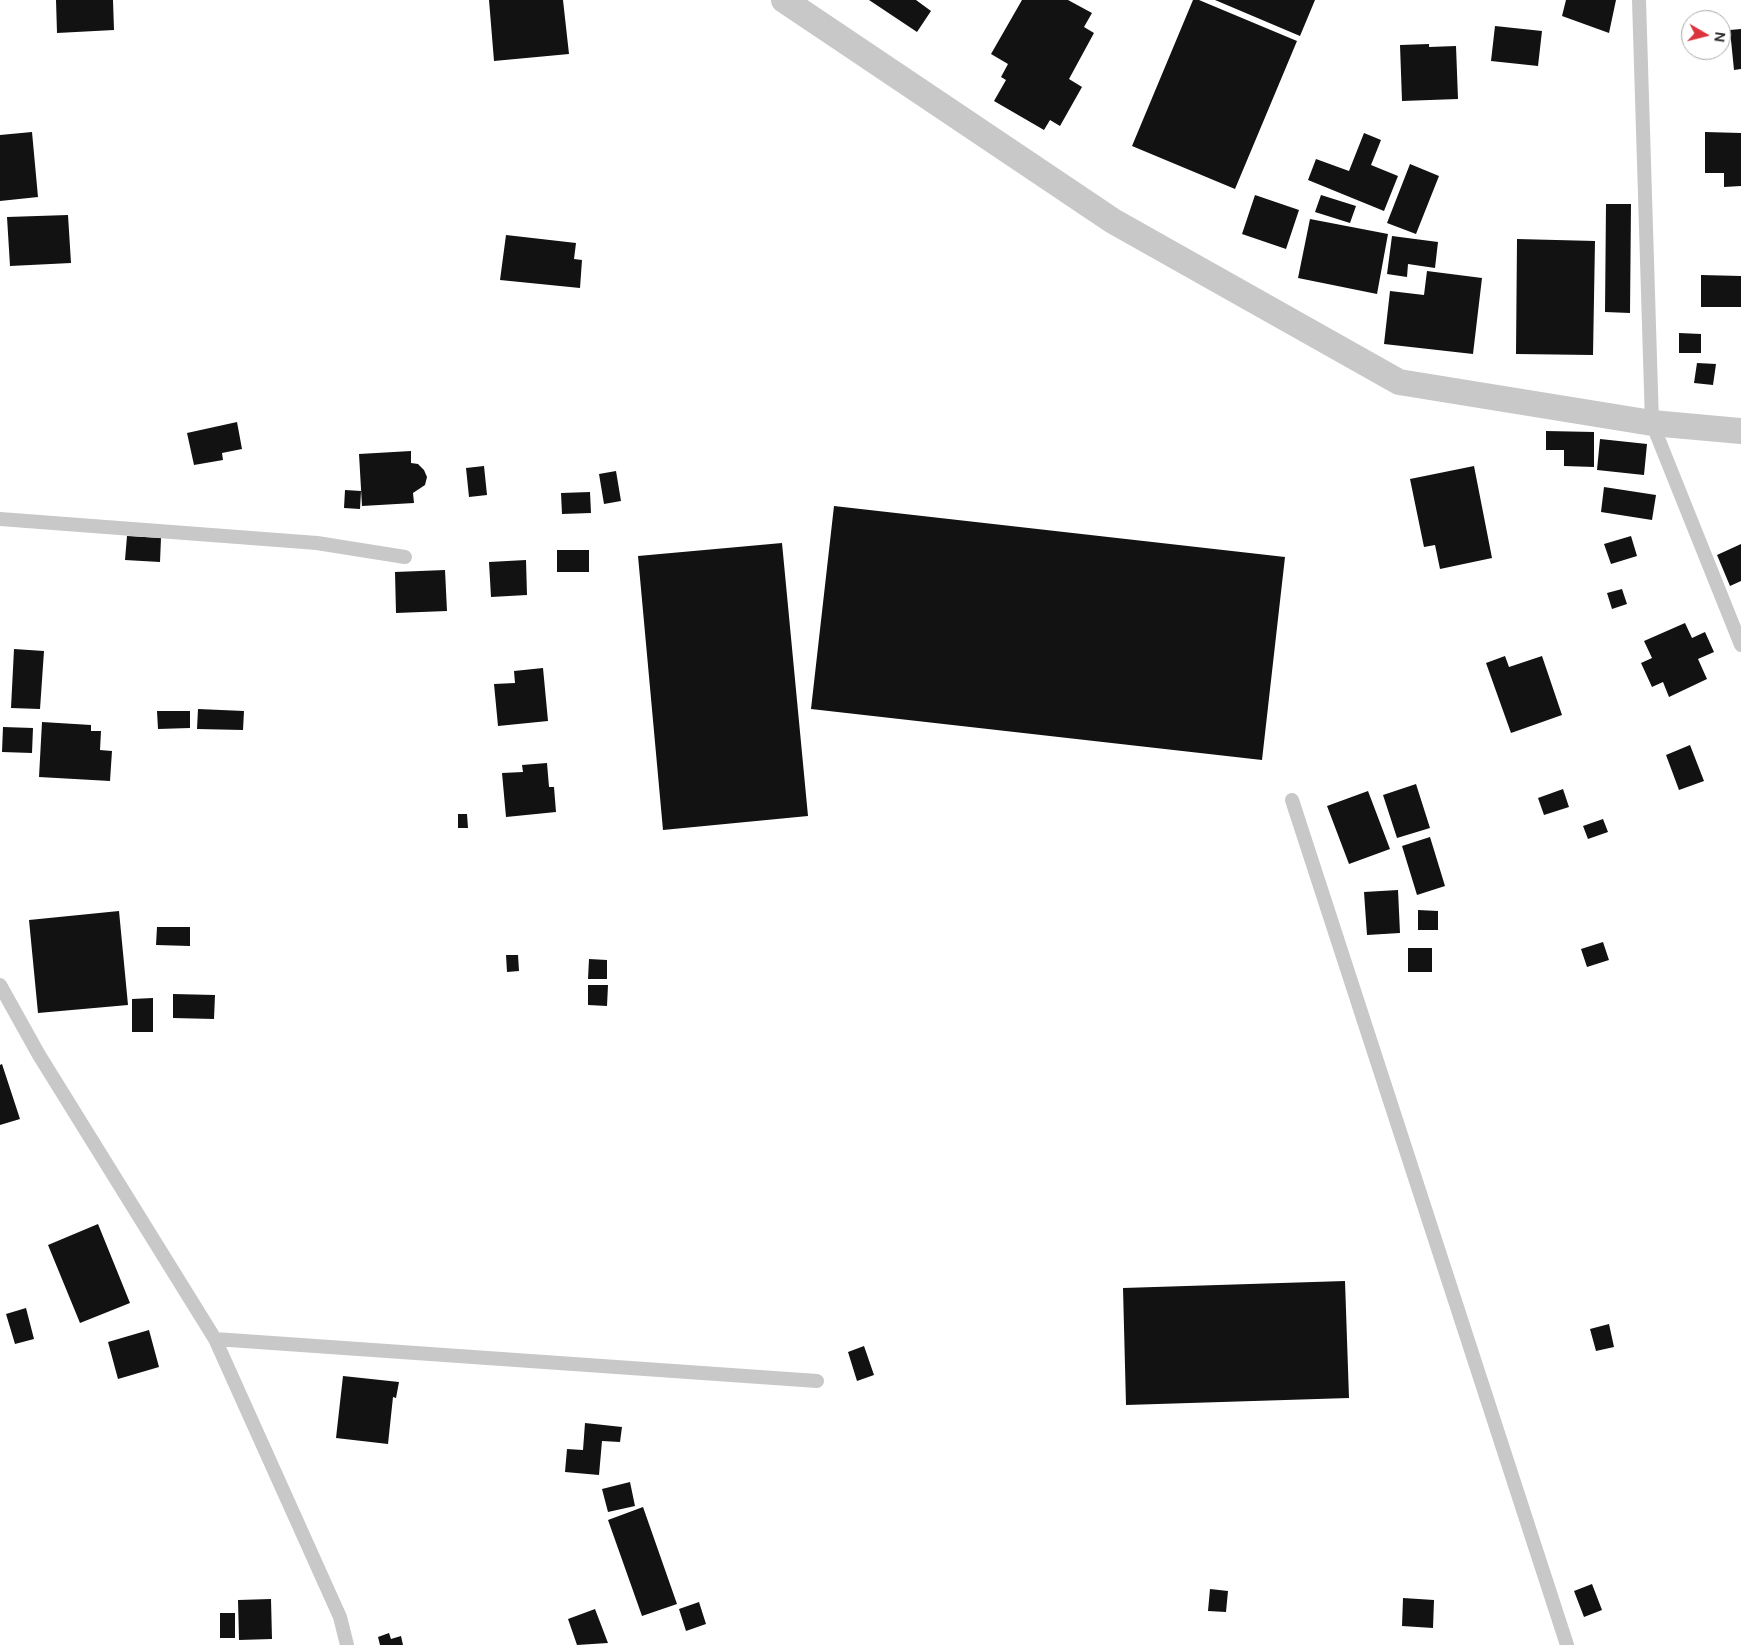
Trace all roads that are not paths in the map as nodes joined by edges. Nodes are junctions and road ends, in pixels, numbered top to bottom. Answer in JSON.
{"nodes":[{"id":1,"x":784,"y":0,"type":"edge"},
{"id":2,"x":1639,"y":0,"type":"edge"},
{"id":3,"x":1652,"y":423,"type":"junction"},
{"id":4,"x":1741,"y":431,"type":"edge"},
{"id":5,"x":0,"y":519,"type":"edge"},
{"id":6,"x":405,"y":557,"type":"dead end"},
{"id":7,"x":1741,"y":646,"type":"edge"},
{"id":8,"x":1292,"y":800,"type":"dead end"},
{"id":9,"x":0,"y":985,"type":"edge"},
{"id":10,"x":215,"y":1339,"type":"junction"},
{"id":11,"x":817,"y":1380,"type":"dead end"},
{"id":12,"x":347,"y":1645,"type":"edge"},
{"id":13,"x":1567,"y":1645,"type":"edge"}],
"edges":[{"from":1,"to":3,"type":"street"},
{"from":2,"to":3,"type":"lane"},
{"from":3,"to":4,"type":"street"},
{"from":3,"to":7,"type":"lane"},
{"from":5,"to":6,"type":"lane"},
{"from":8,"to":13,"type":"lane"},
{"from":9,"to":10,"type":"lane"},
{"from":10,"to":11,"type":"lane"},
{"from":10,"to":12,"type":"lane"}]}
